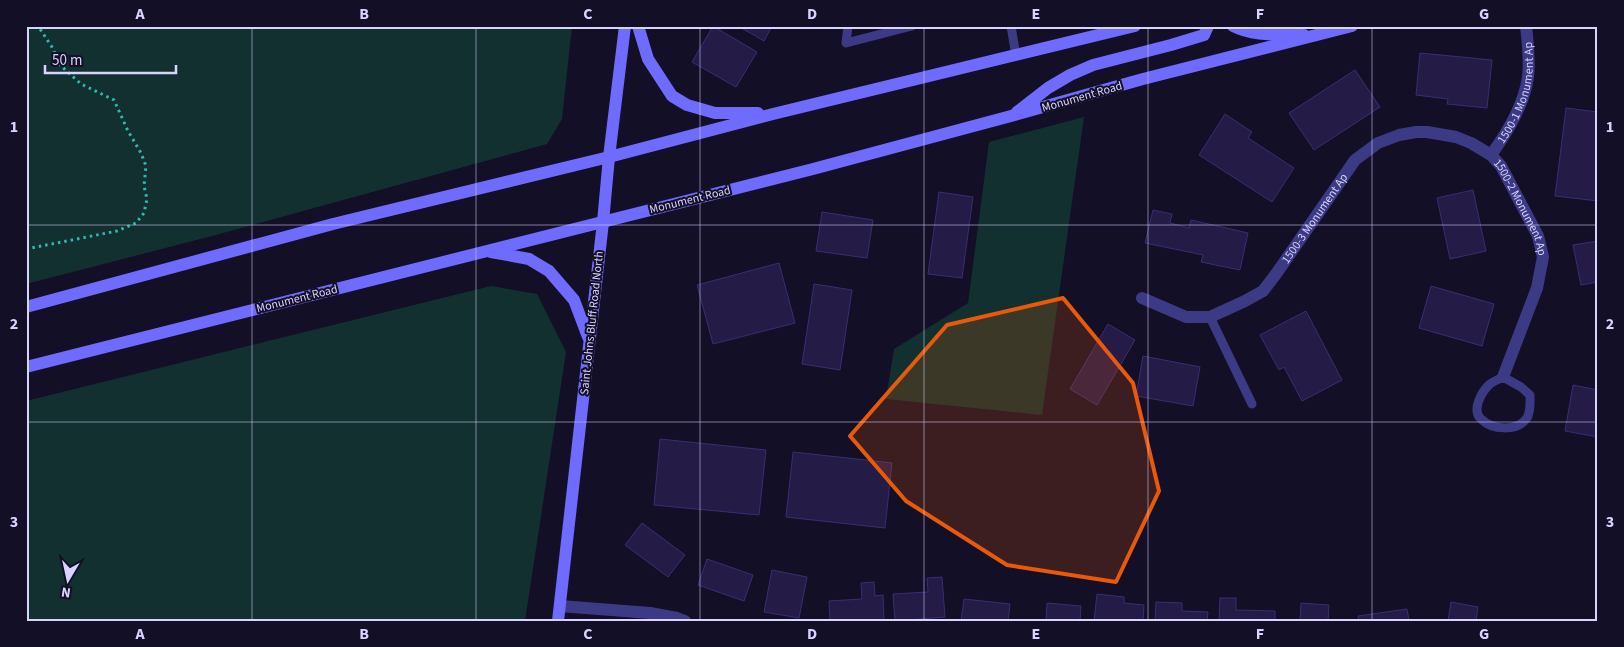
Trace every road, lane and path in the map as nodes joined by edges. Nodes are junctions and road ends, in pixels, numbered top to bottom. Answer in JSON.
{"nodes":[{"id":1,"x":38,"y":26,"type":"edge"},
{"id":2,"x":625,"y":26,"type":"edge"},
{"id":3,"x":638,"y":26,"type":"edge"},
{"id":4,"x":848,"y":26,"type":"edge"},
{"id":5,"x":912,"y":26,"type":"edge"},
{"id":6,"x":1011,"y":26,"type":"edge"},
{"id":7,"x":1135,"y":26,"type":"edge"},
{"id":8,"x":1208,"y":26,"type":"edge"},
{"id":9,"x":1232,"y":26,"type":"edge"},
{"id":10,"x":1352,"y":26,"type":"edge"},
{"id":11,"x":1526,"y":26,"type":"edge"},
{"id":12,"x":1319,"y":35,"type":"junction"},
{"id":13,"x":1016,"y":56,"type":"junction"},
{"id":14,"x":773,"y":114,"type":"junction"},
{"id":15,"x":1011,"y":116,"type":"junction"},
{"id":16,"x":1491,"y":155,"type":"junction"},
{"id":17,"x":609,"y":157,"type":"junction"},
{"id":18,"x":603,"y":222,"type":"junction"},
{"id":19,"x":26,"y":249,"type":"edge"},
{"id":20,"x":486,"y":252,"type":"junction"},
{"id":21,"x":1142,"y":298,"type":"dead end"},
{"id":22,"x":26,"y":307,"type":"edge"},
{"id":23,"x":1210,"y":317,"type":"junction"},
{"id":24,"x":590,"y":340,"type":"junction"},
{"id":25,"x":26,"y":368,"type":"edge"},
{"id":26,"x":1503,"y":377,"type":"junction"},
{"id":27,"x":1252,"y":404,"type":"dead end"},
{"id":28,"x":560,"y":606,"type":"junction"},
{"id":29,"x":558,"y":621,"type":"edge"},
{"id":30,"x":685,"y":621,"type":"edge"}],
"edges":[{"from":1,"to":19,"type":"path"},
{"from":2,"to":17,"type":"main road","name":"Saint Johns Bluff Road North"},
{"from":3,"to":14,"type":"main road"},
{"from":4,"to":5,"type":"lane"},
{"from":6,"to":13,"type":"lane"},
{"from":7,"to":13,"type":"main road"},
{"from":8,"to":15,"type":"main road"},
{"from":9,"to":12,"type":"main road"},
{"from":10,"to":12,"type":"main road","name":"Monument Road"},
{"from":11,"to":16,"type":"street","name":"1500-1 Monument Ap"},
{"from":12,"to":15,"type":"main road","name":"Monument Road"},
{"from":13,"to":14,"type":"main road"},
{"from":14,"to":17,"type":"main road"},
{"from":15,"to":18,"type":"main road","name":"Monument Road"},
{"from":16,"to":23,"type":"street","name":"1500-3 Monument Ap"},
{"from":16,"to":26,"type":"street","name":"1500-2 Monument Ap"},
{"from":17,"to":18,"type":"main road","name":"Saint Johns Bluff Road North"},
{"from":17,"to":22,"type":"main road"},
{"from":18,"to":20,"type":"main road","name":"Monument Road"},
{"from":18,"to":24,"type":"main road","name":"Saint Johns Bluff Road North"},
{"from":20,"to":24,"type":"main road"},
{"from":20,"to":25,"type":"main road","name":"Monument Road"},
{"from":21,"to":23,"type":"street","name":"1500-3 Monument Ap"},
{"from":23,"to":27,"type":"lane"},
{"from":24,"to":28,"type":"main road","name":"Saint Johns Bluff Road North"},
{"from":26,"to":26,"type":"lane"},
{"from":28,"to":29,"type":"main road","name":"Saint Johns Bluff Road North"},
{"from":28,"to":30,"type":"street"}]}
